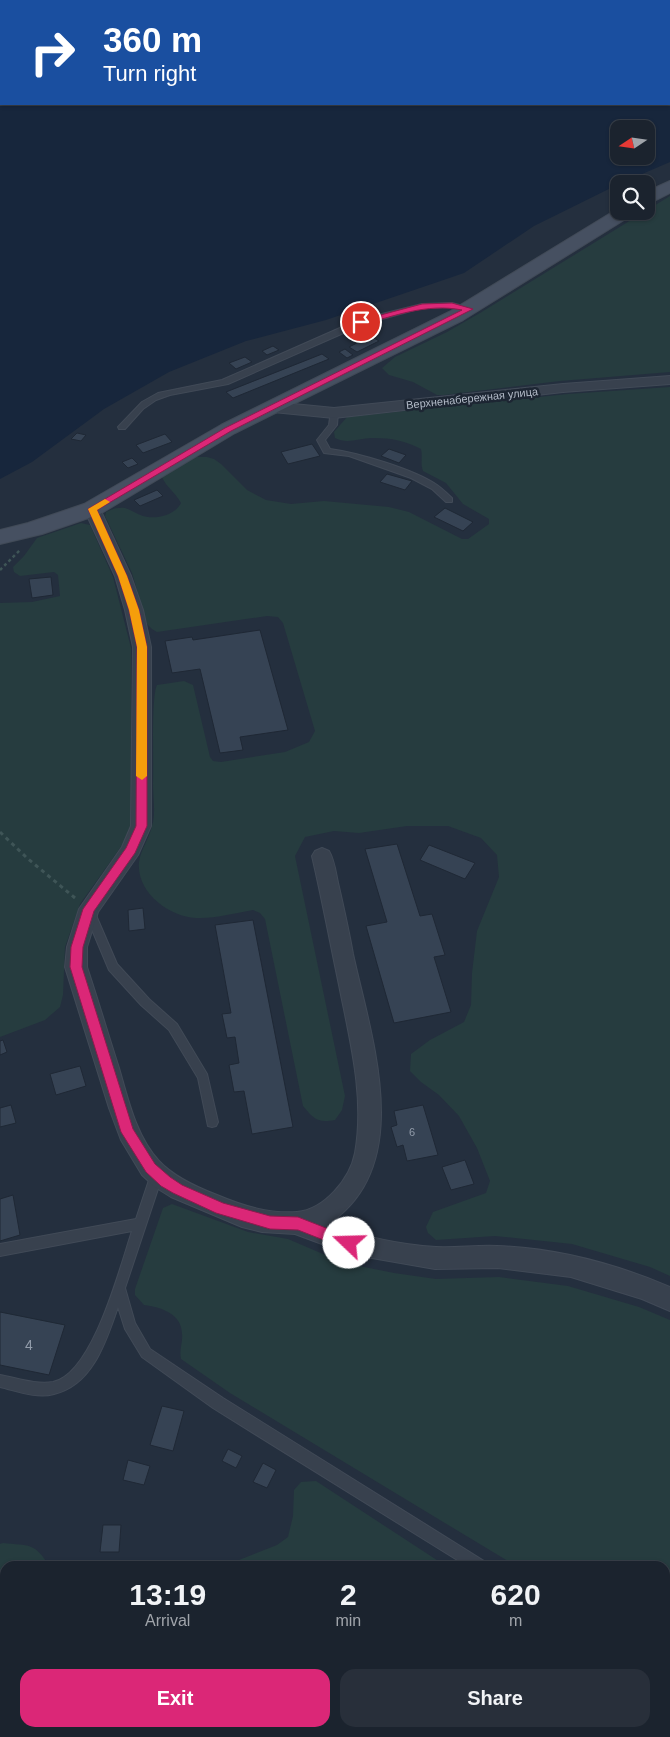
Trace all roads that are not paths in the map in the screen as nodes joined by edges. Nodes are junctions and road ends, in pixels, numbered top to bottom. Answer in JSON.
{"nodes":[{"id":1,"x":670,"y":186,"type":"edge"},
{"id":2,"x":655,"y":195,"type":"edge"},
{"id":3,"x":612,"y":220,"type":"edge"},
{"id":4,"x":470,"y":309,"type":"junction"},
{"id":5,"x":670,"y":380,"type":"edge"},
{"id":6,"x":273,"y":406,"type":"junction"},
{"id":7,"x":334,"y":413,"type":"junction"},
{"id":8,"x":122,"y":427,"type":"dead end"},
{"id":9,"x":449,"y":500,"type":"dead end"},
{"id":10,"x":92,"y":509,"type":"junction"},
{"id":11,"x":0,"y":537,"type":"edge"},
{"id":12,"x":322,"y":856,"type":"dead end"},
{"id":13,"x":89,"y":909,"type":"junction"},
{"id":14,"x":212,"y":1122,"type":"dead end"},
{"id":15,"x":157,"y":1174,"type":"junction"},
{"id":16,"x":140,"y":1224,"type":"junction"},
{"id":17,"x":298,"y":1224,"type":"junction"},
{"id":18,"x":0,"y":1250,"type":"edge"},
{"id":19,"x":119,"y":1288,"type":"junction"},
{"id":20,"x":670,"y":1299,"type":"edge"},
{"id":21,"x":0,"y":1381,"type":"edge"},
{"id":22,"x":471,"y":1561,"type":"edge"}],
"edges":[{"from":1,"to":2,"type":"main road"},
{"from":3,"to":4,"type":"main road"},
{"from":4,"to":6,"type":"main road"},
{"from":4,"to":8,"type":"lane"},
{"from":5,"to":7,"type":"street","name":"Верхненабережная улица"},
{"from":6,"to":7,"type":"street","name":"Верхненабережная улица"},
{"from":6,"to":10,"type":"main road"},
{"from":7,"to":9,"type":"lane"},
{"from":10,"to":11,"type":"main road"},
{"from":10,"to":13,"type":"street"},
{"from":12,"to":17,"type":"street"},
{"from":13,"to":14,"type":"lane"},
{"from":13,"to":15,"type":"street"},
{"from":15,"to":16,"type":"lane"},
{"from":15,"to":17,"type":"street"},
{"from":16,"to":18,"type":"lane"},
{"from":16,"to":19,"type":"lane"},
{"from":17,"to":20,"type":"street"},
{"from":19,"to":21,"type":"lane"},
{"from":19,"to":22,"type":"lane"}]}
